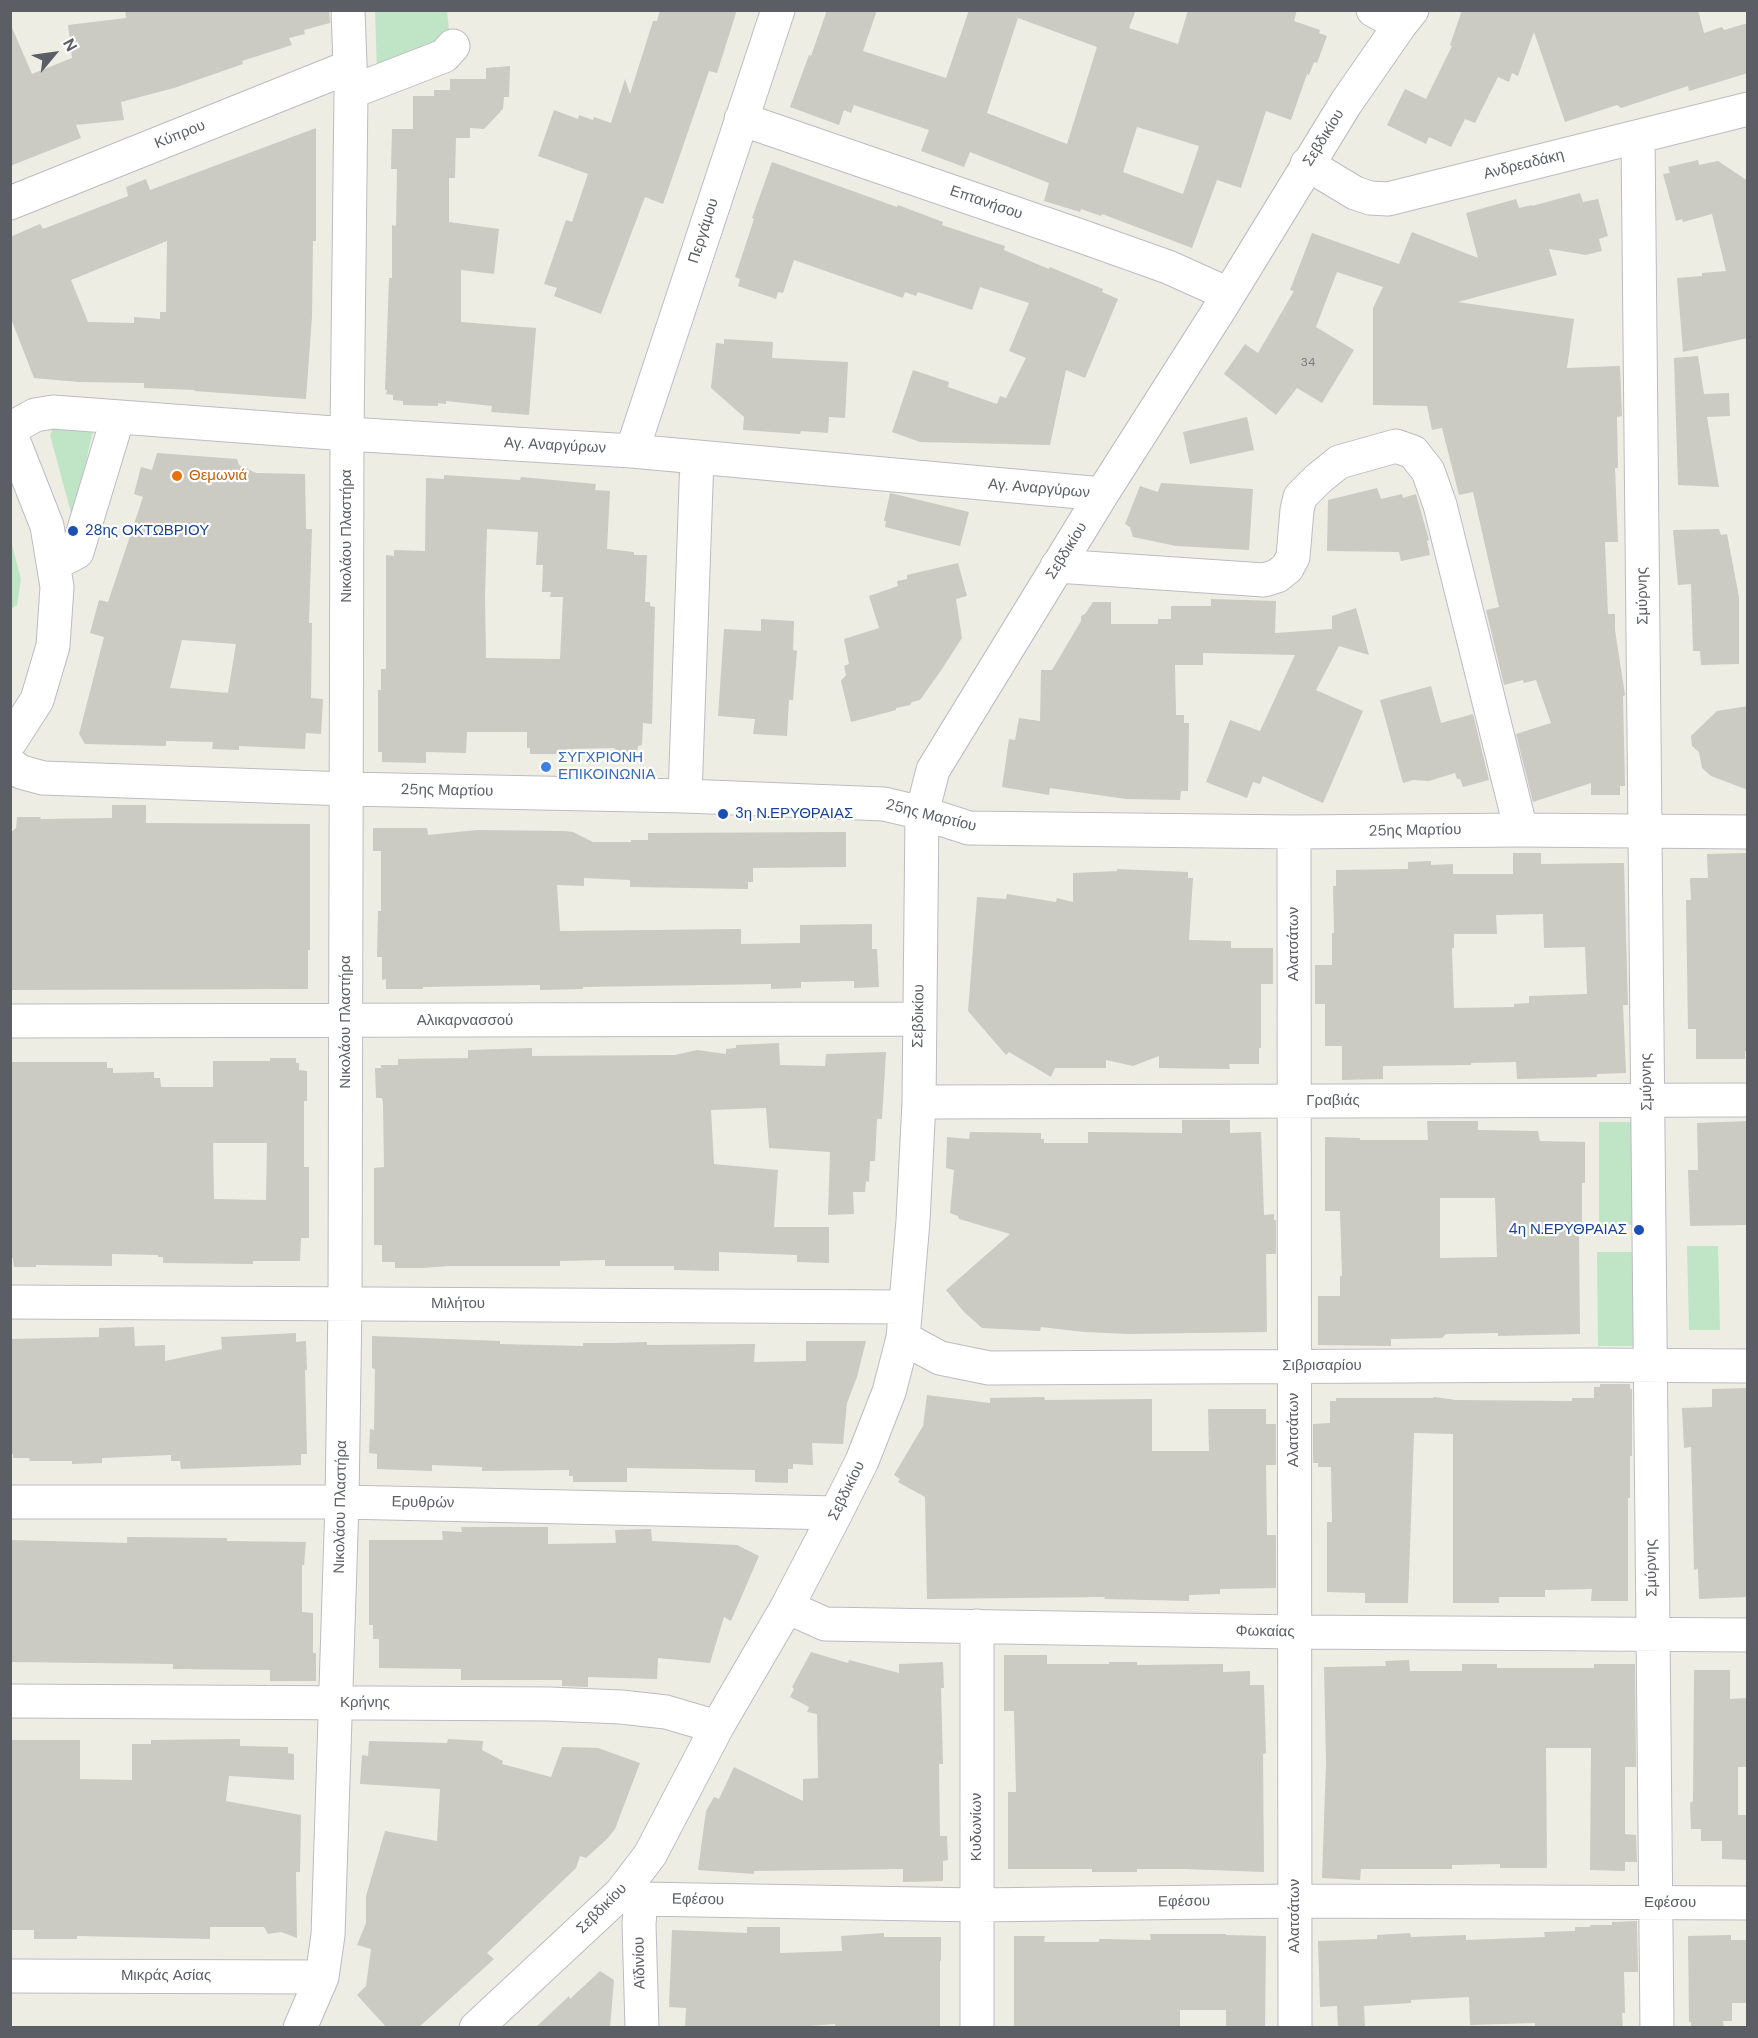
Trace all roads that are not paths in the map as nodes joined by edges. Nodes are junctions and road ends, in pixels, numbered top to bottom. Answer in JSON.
{"nodes":[{"id":1,"x":348,"y":10,"type":"edge"},
{"id":2,"x":778,"y":10,"type":"edge"},
{"id":3,"x":1395,"y":15,"type":"edge"},
{"id":4,"x":453,"y":46,"type":"dead end"},
{"id":5,"x":350,"y":80,"type":"junction"},
{"id":6,"x":1748,"y":109,"type":"edge"},
{"id":7,"x":741,"y":120,"type":"junction"},
{"id":8,"x":1638,"y":137,"type":"junction"},
{"id":9,"x":1307,"y":164,"type":"junction"},
{"id":10,"x":10,"y":203,"type":"edge"},
{"id":11,"x":1228,"y":294,"type":"junction"},
{"id":12,"x":118,"y":417,"type":"junction"},
{"id":13,"x":10,"y":430,"type":"edge"},
{"id":14,"x":347,"y":434,"type":"junction"},
{"id":15,"x":632,"y":451,"type":"junction"},
{"id":16,"x":697,"y":457,"type":"junction"},
{"id":17,"x":1102,"y":494,"type":"junction"},
{"id":18,"x":54,"y":564,"type":"junction"},
{"id":19,"x":1057,"y":567,"type":"junction"},
{"id":20,"x":10,"y":741,"type":"edge"},
{"id":21,"x":10,"y":764,"type":"edge"},
{"id":22,"x":347,"y":789,"type":"junction"},
{"id":23,"x":685,"y":796,"type":"junction"},
{"id":24,"x":922,"y":813,"type":"junction"},
{"id":25,"x":1521,"y":830,"type":"junction"},
{"id":26,"x":1645,"y":830,"type":"junction"},
{"id":27,"x":1294,"y":832,"type":"junction"},
{"id":28,"x":1748,"y":832,"type":"edge"},
{"id":29,"x":919,"y":1019,"type":"junction"},
{"id":30,"x":10,"y":1021,"type":"edge"},
{"id":31,"x":345,"y":1022,"type":"junction"},
{"id":32,"x":1647,"y":1099,"type":"junction"},
{"id":33,"x":1748,"y":1100,"type":"edge"},
{"id":34,"x":1294,"y":1101,"type":"junction"},
{"id":35,"x":919,"y":1102,"type":"junction"},
{"id":36,"x":10,"y":1302,"type":"edge"},
{"id":37,"x":345,"y":1303,"type":"junction"},
{"id":38,"x":904,"y":1323,"type":"junction"},
{"id":39,"x":1650,"y":1365,"type":"junction"},
{"id":40,"x":1294,"y":1366,"type":"junction"},
{"id":41,"x":1748,"y":1366,"type":"edge"},
{"id":42,"x":10,"y":1502,"type":"edge"},
{"id":43,"x":342,"y":1502,"type":"junction"},
{"id":44,"x":836,"y":1513,"type":"junction"},
{"id":45,"x":787,"y":1607,"type":"junction"},
{"id":46,"x":977,"y":1626,"type":"junction"},
{"id":47,"x":1294,"y":1632,"type":"junction"},
{"id":48,"x":1653,"y":1634,"type":"junction"},
{"id":49,"x":1748,"y":1635,"type":"edge"},
{"id":50,"x":10,"y":1701,"type":"edge"},
{"id":51,"x":336,"y":1703,"type":"junction"},
{"id":52,"x":717,"y":1727,"type":"junction"},
{"id":53,"x":631,"y":1896,"type":"junction"},
{"id":54,"x":1295,"y":1901,"type":"junction"},
{"id":55,"x":1655,"y":1903,"type":"junction"},
{"id":56,"x":1748,"y":1903,"type":"edge"},
{"id":57,"x":977,"y":1905,"type":"junction"},
{"id":58,"x":10,"y":1976,"type":"edge"},
{"id":59,"x":322,"y":1977,"type":"junction"},
{"id":60,"x":300,"y":2028,"type":"edge"},
{"id":61,"x":476,"y":2028,"type":"edge"},
{"id":62,"x":642,"y":2028,"type":"edge"},
{"id":63,"x":977,"y":2028,"type":"edge"},
{"id":64,"x":1295,"y":2028,"type":"edge"},
{"id":65,"x":1657,"y":2028,"type":"edge"}],
"edges":[{"from":1,"to":5,"type":"street","name":"Νικολάου Πλαστήρα"},
{"from":2,"to":7,"type":"street","name":"Περγάμου"},
{"from":3,"to":9,"type":"street","name":"Σεβδικίου"},
{"from":4,"to":5,"type":"street","name":"Κύπρου"},
{"from":5,"to":10,"type":"street","name":"Κύπρου"},
{"from":5,"to":14,"type":"street","name":"Νικολάου Πλαστήρα"},
{"from":6,"to":8,"type":"street","name":"Ανδρεαδάκη"},
{"from":7,"to":11,"type":"street","name":"Επτανήσου"},
{"from":7,"to":15,"type":"street","name":"Περγάμου"},
{"from":8,"to":9,"type":"street","name":"Ανδρεαδάκη"},
{"from":8,"to":26,"type":"street","name":"Σμύρνης"},
{"from":9,"to":11,"type":"street","name":"Σεβδικίου"},
{"from":11,"to":17,"type":"street","name":"Σεβδικίου"},
{"from":12,"to":13,"type":"street","name":"Αγ. Αναργύρων"},
{"from":12,"to":14,"type":"street","name":"Αγ. Αναργύρων"},
{"from":12,"to":18,"type":"street"},
{"from":13,"to":18,"type":"street"},
{"from":14,"to":15,"type":"street","name":"Αγ. Αναργύρων"},
{"from":14,"to":22,"type":"street","name":"Νικολάου Πλαστήρα"},
{"from":15,"to":16,"type":"street","name":"Αγ. Αναργύρων"},
{"from":16,"to":17,"type":"street","name":"Αγ. Αναργύρων"},
{"from":16,"to":23,"type":"street"},
{"from":17,"to":19,"type":"street","name":"Σεβδικίου"},
{"from":18,"to":20,"type":"street"},
{"from":19,"to":24,"type":"street","name":"Σεβδικίου"},
{"from":19,"to":25,"type":"street"},
{"from":21,"to":22,"type":"street","name":"25ης Μαρτίου"},
{"from":22,"to":23,"type":"street","name":"25ης Μαρτίου"},
{"from":22,"to":31,"type":"street","name":"Νικολάου Πλαστήρα"},
{"from":23,"to":24,"type":"street","name":"25ης Μαρτίου"},
{"from":24,"to":27,"type":"street","name":"25ης Μαρτίου"},
{"from":24,"to":29,"type":"street","name":"Σεβδικίου"},
{"from":25,"to":26,"type":"street","name":"25ης Μαρτίου"},
{"from":25,"to":27,"type":"street","name":"25ης Μαρτίου"},
{"from":26,"to":28,"type":"street","name":"25ης Μαρτίου"},
{"from":26,"to":32,"type":"street","name":"Σμύρνης"},
{"from":27,"to":34,"type":"street","name":"Αλατσάτων"},
{"from":29,"to":31,"type":"street","name":"Αλικαρνασσού"},
{"from":29,"to":35,"type":"street","name":"Σεβδικίου"},
{"from":30,"to":31,"type":"street","name":"Αλικαρνασσού"},
{"from":31,"to":37,"type":"street","name":"Νικολάου Πλαστήρα"},
{"from":32,"to":33,"type":"street","name":"Γραβιάς"},
{"from":32,"to":34,"type":"street","name":"Γραβιάς"},
{"from":32,"to":39,"type":"street","name":"Σμύρνης"},
{"from":34,"to":35,"type":"street","name":"Γραβιάς"},
{"from":34,"to":40,"type":"street","name":"Αλατσάτων"},
{"from":35,"to":38,"type":"street","name":"Σεβδικίου"},
{"from":36,"to":37,"type":"street","name":"Μιλήτου"},
{"from":37,"to":38,"type":"street","name":"Μιλήτου"},
{"from":37,"to":43,"type":"street","name":"Νικολάου Πλαστήρα"},
{"from":38,"to":40,"type":"street","name":"Σιβρισαρίου"},
{"from":38,"to":44,"type":"street","name":"Σεβδικίου"},
{"from":39,"to":40,"type":"street","name":"Σιβρισαρίου"},
{"from":39,"to":41,"type":"street","name":"Σιβρισαρίου"},
{"from":39,"to":48,"type":"street","name":"Σμύρνης"},
{"from":40,"to":47,"type":"street","name":"Αλατσάτων"},
{"from":42,"to":43,"type":"street","name":"Ερυθρών"},
{"from":43,"to":44,"type":"street","name":"Ερυθρών"},
{"from":43,"to":51,"type":"street","name":"Νικολάου Πλαστήρα"},
{"from":44,"to":45,"type":"street","name":"Σεβδικίου"},
{"from":45,"to":46,"type":"street","name":"Φωκαίας"},
{"from":45,"to":52,"type":"street","name":"Σεβδικίου"},
{"from":46,"to":47,"type":"street","name":"Φωκαίας"},
{"from":46,"to":57,"type":"street","name":"Κυδωνίων"},
{"from":47,"to":48,"type":"street","name":"Φωκαίας"},
{"from":47,"to":54,"type":"street","name":"Αλατσάτων"},
{"from":48,"to":49,"type":"street","name":"Φωκαίας"},
{"from":48,"to":55,"type":"street","name":"Σμύρνης"},
{"from":50,"to":51,"type":"street","name":"Κρήνης"},
{"from":51,"to":52,"type":"street","name":"Κρήνης"},
{"from":51,"to":59,"type":"street","name":"Νικολάου Πλαστήρα"},
{"from":52,"to":53,"type":"street","name":"Σεβδικίου"},
{"from":53,"to":57,"type":"street","name":"Εφέσου"},
{"from":53,"to":61,"type":"street","name":"Σεβδικίου"},
{"from":53,"to":62,"type":"street","name":"Αϊδινίου"},
{"from":54,"to":55,"type":"street","name":"Εφέσου"},
{"from":54,"to":57,"type":"street","name":"Εφέσου"},
{"from":54,"to":64,"type":"street","name":"Αλατσάτων"},
{"from":55,"to":56,"type":"street","name":"Εφέσου"},
{"from":55,"to":65,"type":"street","name":"Σμύρνης"},
{"from":57,"to":63,"type":"street","name":"Κυδωνίων"},
{"from":58,"to":59,"type":"street","name":"Μικράς Ασίας"},
{"from":59,"to":60,"type":"street","name":"Νικολάου Πλαστήρα"}]}
